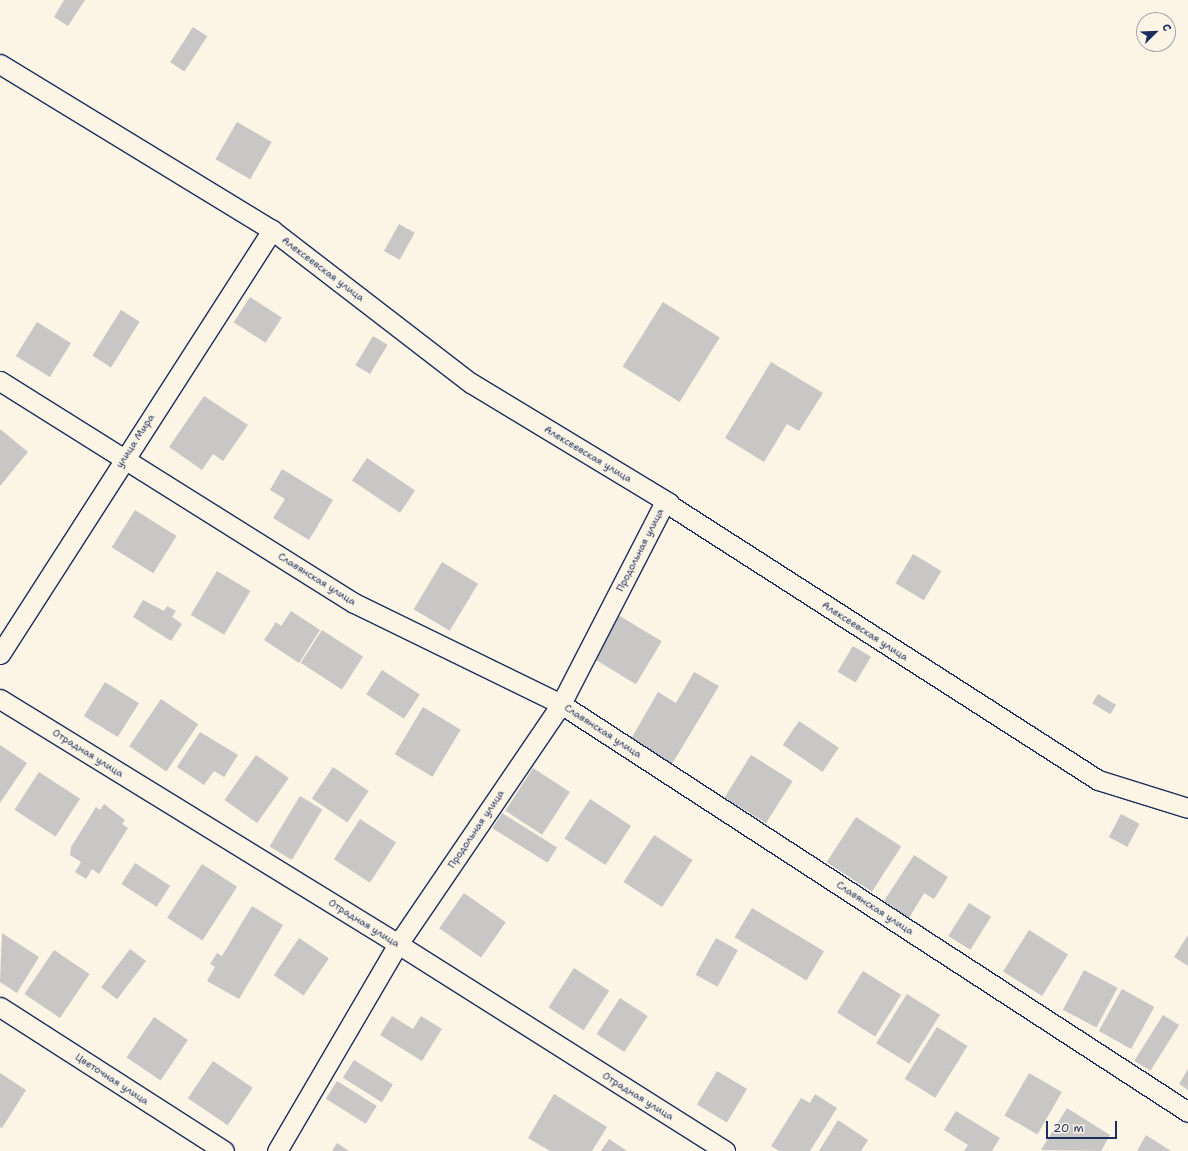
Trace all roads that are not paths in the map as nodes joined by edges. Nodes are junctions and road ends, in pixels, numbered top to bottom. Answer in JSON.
{"nodes":[{"id":1,"x":0,"y":64,"type":"edge"},
{"id":2,"x":272,"y":230,"type":"junction"},
{"id":3,"x":0,"y":381,"type":"edge"},
{"id":4,"x":123,"y":459,"type":"junction"},
{"id":5,"x":665,"y":502,"type":"junction"},
{"id":6,"x":0,"y":654,"type":"edge"},
{"id":7,"x":0,"y":699,"type":"edge"},
{"id":8,"x":561,"y":704,"type":"junction"},
{"id":9,"x":1188,"y":808,"type":"edge"},
{"id":10,"x":398,"y":944,"type":"junction"},
{"id":11,"x":0,"y":1007,"type":"edge"},
{"id":12,"x":1188,"y":1112,"type":"edge"},
{"id":13,"x":224,"y":1151,"type":"edge"},
{"id":14,"x":278,"y":1151,"type":"edge"},
{"id":15,"x":725,"y":1151,"type":"edge"}],
"edges":[{"from":1,"to":2,"type":"street","name":"Алексеевская улица"},
{"from":2,"to":4,"type":"street","name":"улица Мира"},
{"from":2,"to":5,"type":"street","name":"Алексеевская улица"},
{"from":3,"to":4,"type":"street","name":"Славянская улица"},
{"from":4,"to":6,"type":"street","name":"улица Мира"},
{"from":4,"to":8,"type":"street","name":"Славянская улица"},
{"from":5,"to":8,"type":"street","name":"Продольная улица"},
{"from":5,"to":9,"type":"street","name":"Алексеевская улица"},
{"from":7,"to":10,"type":"street","name":"Отрадная улица"},
{"from":8,"to":10,"type":"street","name":"Продольная улица"},
{"from":8,"to":12,"type":"street","name":"Славянская улица"},
{"from":10,"to":14,"type":"street","name":"Продольная улица"},
{"from":10,"to":15,"type":"street","name":"Отрадная улица"},
{"from":11,"to":13,"type":"street","name":"Цветочная улица"}]}
